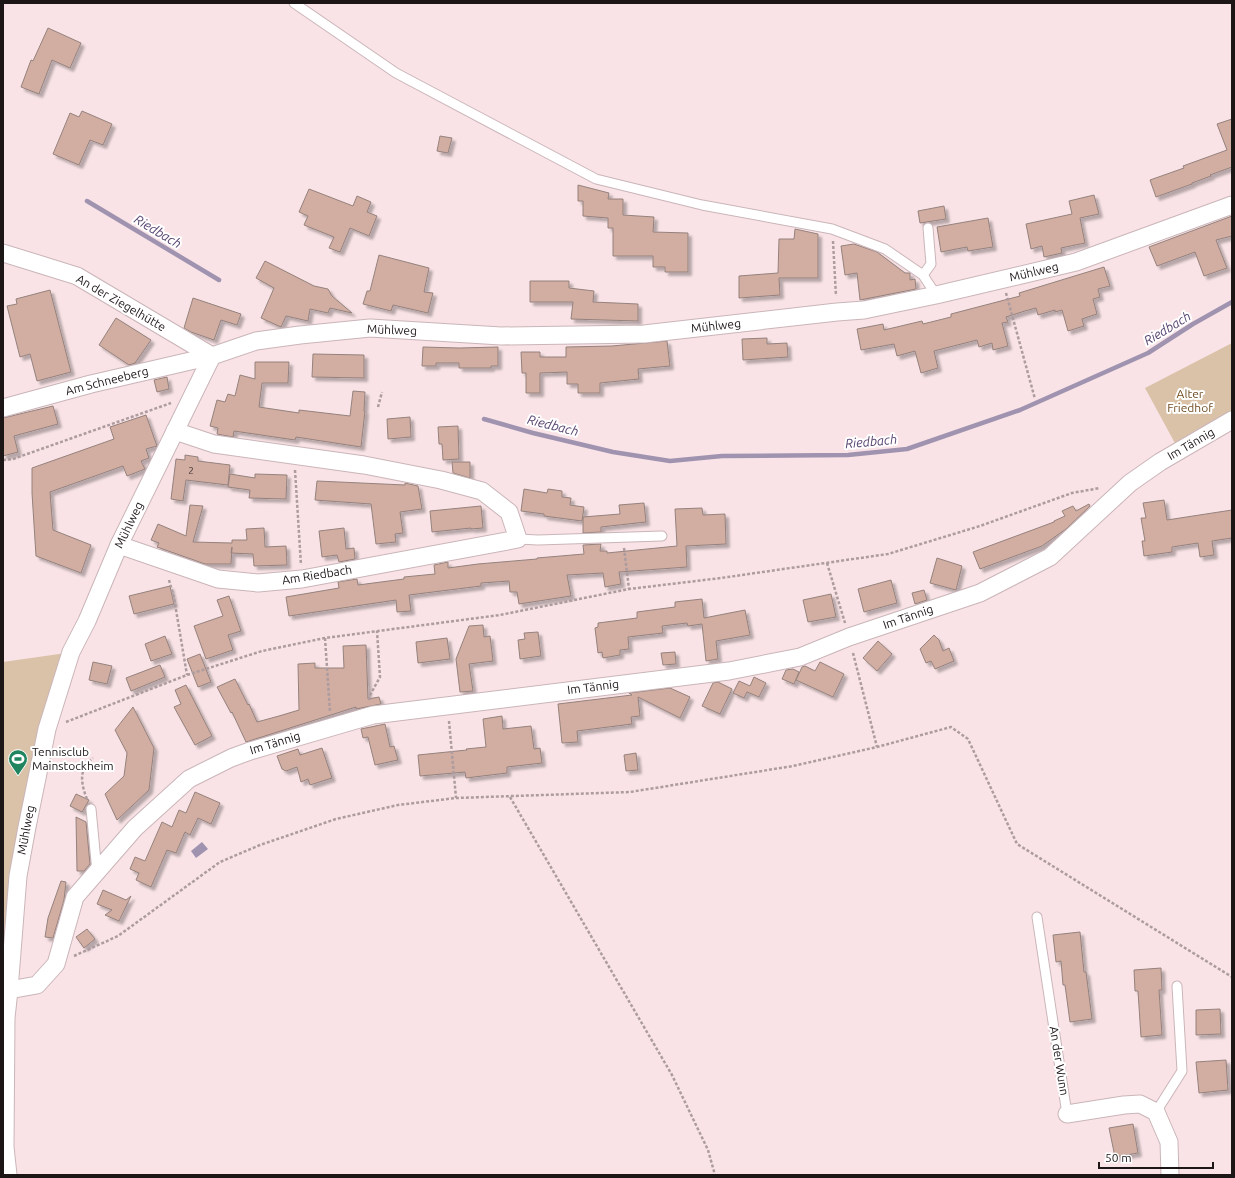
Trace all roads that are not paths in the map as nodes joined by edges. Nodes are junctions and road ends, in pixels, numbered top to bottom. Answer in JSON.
{"nodes":[{"id":1,"x":294,"y":3,"type":"edge"},
{"id":2,"x":1232,"y":205,"type":"edge"},
{"id":3,"x":928,"y":228,"type":"dead end"},
{"id":4,"x":3,"y":253,"type":"edge"},
{"id":5,"x":923,"y":275,"type":"junction"},
{"id":6,"x":936,"y":295,"type":"junction"},
{"id":7,"x":212,"y":356,"type":"junction"},
{"id":8,"x":3,"y":408,"type":"edge"},
{"id":9,"x":1232,"y":420,"type":"edge"},
{"id":10,"x":175,"y":431,"type":"junction"},
{"id":11,"x":662,"y":536,"type":"dead end"},
{"id":12,"x":518,"y":539,"type":"junction"},
{"id":13,"x":119,"y":545,"type":"junction"},
{"id":14,"x":91,"y":809,"type":"road end"},
{"id":15,"x":97,"y":872,"type":"junction"},
{"id":16,"x":1037,"y":917,"type":"dead end"},
{"id":17,"x":1177,"y":986,"type":"dead end"},
{"id":18,"x":10,"y":990,"type":"junction"},
{"id":19,"x":1156,"y":1112,"type":"junction"},
{"id":20,"x":1067,"y":1114,"type":"joint"},
{"id":21,"x":8,"y":1175,"type":"edge"},
{"id":22,"x":1170,"y":1175,"type":"edge"}],
"edges":[{"from":1,"to":5,"type":"lane"},
{"from":2,"to":6,"type":"street","name":"Mühlweg"},
{"from":3,"to":5,"type":"lane"},
{"from":4,"to":7,"type":"street","name":"An der Ziegelhütte"},
{"from":5,"to":6,"type":"lane"},
{"from":6,"to":7,"type":"street","name":"Mühlweg"},
{"from":7,"to":8,"type":"street","name":"Am Schneeberg"},
{"from":7,"to":10,"type":"street","name":"Mühlweg"},
{"from":9,"to":15,"type":"street","name":"Im Tännig"},
{"from":10,"to":12,"type":"street"},
{"from":10,"to":13,"type":"street","name":"Mühlweg"},
{"from":11,"to":12,"type":"lane","name":"Am Riedbach"},
{"from":12,"to":13,"type":"street","name":"Am Riedbach"},
{"from":13,"to":18,"type":"street","name":"Mühlweg"},
{"from":14,"to":15,"type":"lane"},
{"from":15,"to":18,"type":"street","name":"Im Tännig"},
{"from":16,"to":20,"type":"lane","name":"An der Wunn"},
{"from":17,"to":19,"type":"lane"},
{"from":18,"to":21,"type":"street","name":"Mühlweg"},
{"from":19,"to":20,"type":"street","name":"An der Wunn"},
{"from":19,"to":22,"type":"street"}]}
